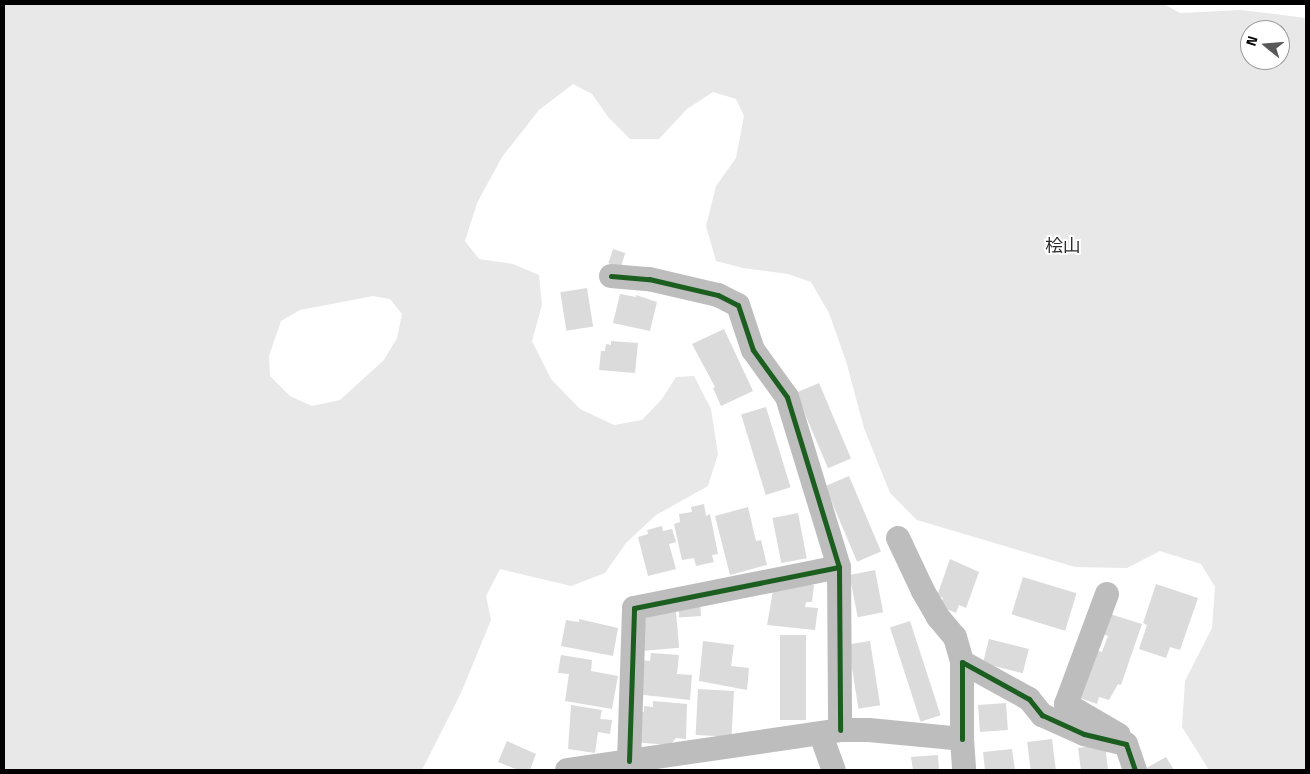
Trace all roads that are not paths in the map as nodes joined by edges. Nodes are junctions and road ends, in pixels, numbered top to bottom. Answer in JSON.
{"nodes":[{"id":1,"x":611,"y":276,"type":"dead end"},
{"id":2,"x":898,"y":538,"type":"dead end"},
{"id":3,"x":840,"y":567,"type":"junction"},
{"id":4,"x":1107,"y":594,"type":"dead end"},
{"id":5,"x":962,"y":662,"type":"junction"},
{"id":6,"x":830,"y":733,"type":"junction"},
{"id":7,"x":962,"y":739,"type":"junction"},
{"id":8,"x":1126,"y":744,"type":"junction"},
{"id":9,"x":629,"y":761,"type":"junction"},
{"id":10,"x":567,"y":770,"type":"edge"},
{"id":11,"x":834,"y":770,"type":"edge"},
{"id":12,"x":964,"y":770,"type":"edge"},
{"id":13,"x":1135,"y":770,"type":"edge"}],
"edges":[{"from":1,"to":3,"type":"street"},
{"from":2,"to":5,"type":"street"},
{"from":3,"to":6,"type":"street"},
{"from":3,"to":9,"type":"street"},
{"from":4,"to":8,"type":"street"},
{"from":5,"to":7,"type":"street"},
{"from":5,"to":8,"type":"street"},
{"from":6,"to":7,"type":"street"},
{"from":6,"to":9,"type":"street"},
{"from":6,"to":11,"type":"street"},
{"from":7,"to":12,"type":"street"},
{"from":8,"to":13,"type":"street"},
{"from":9,"to":10,"type":"street"}]}
